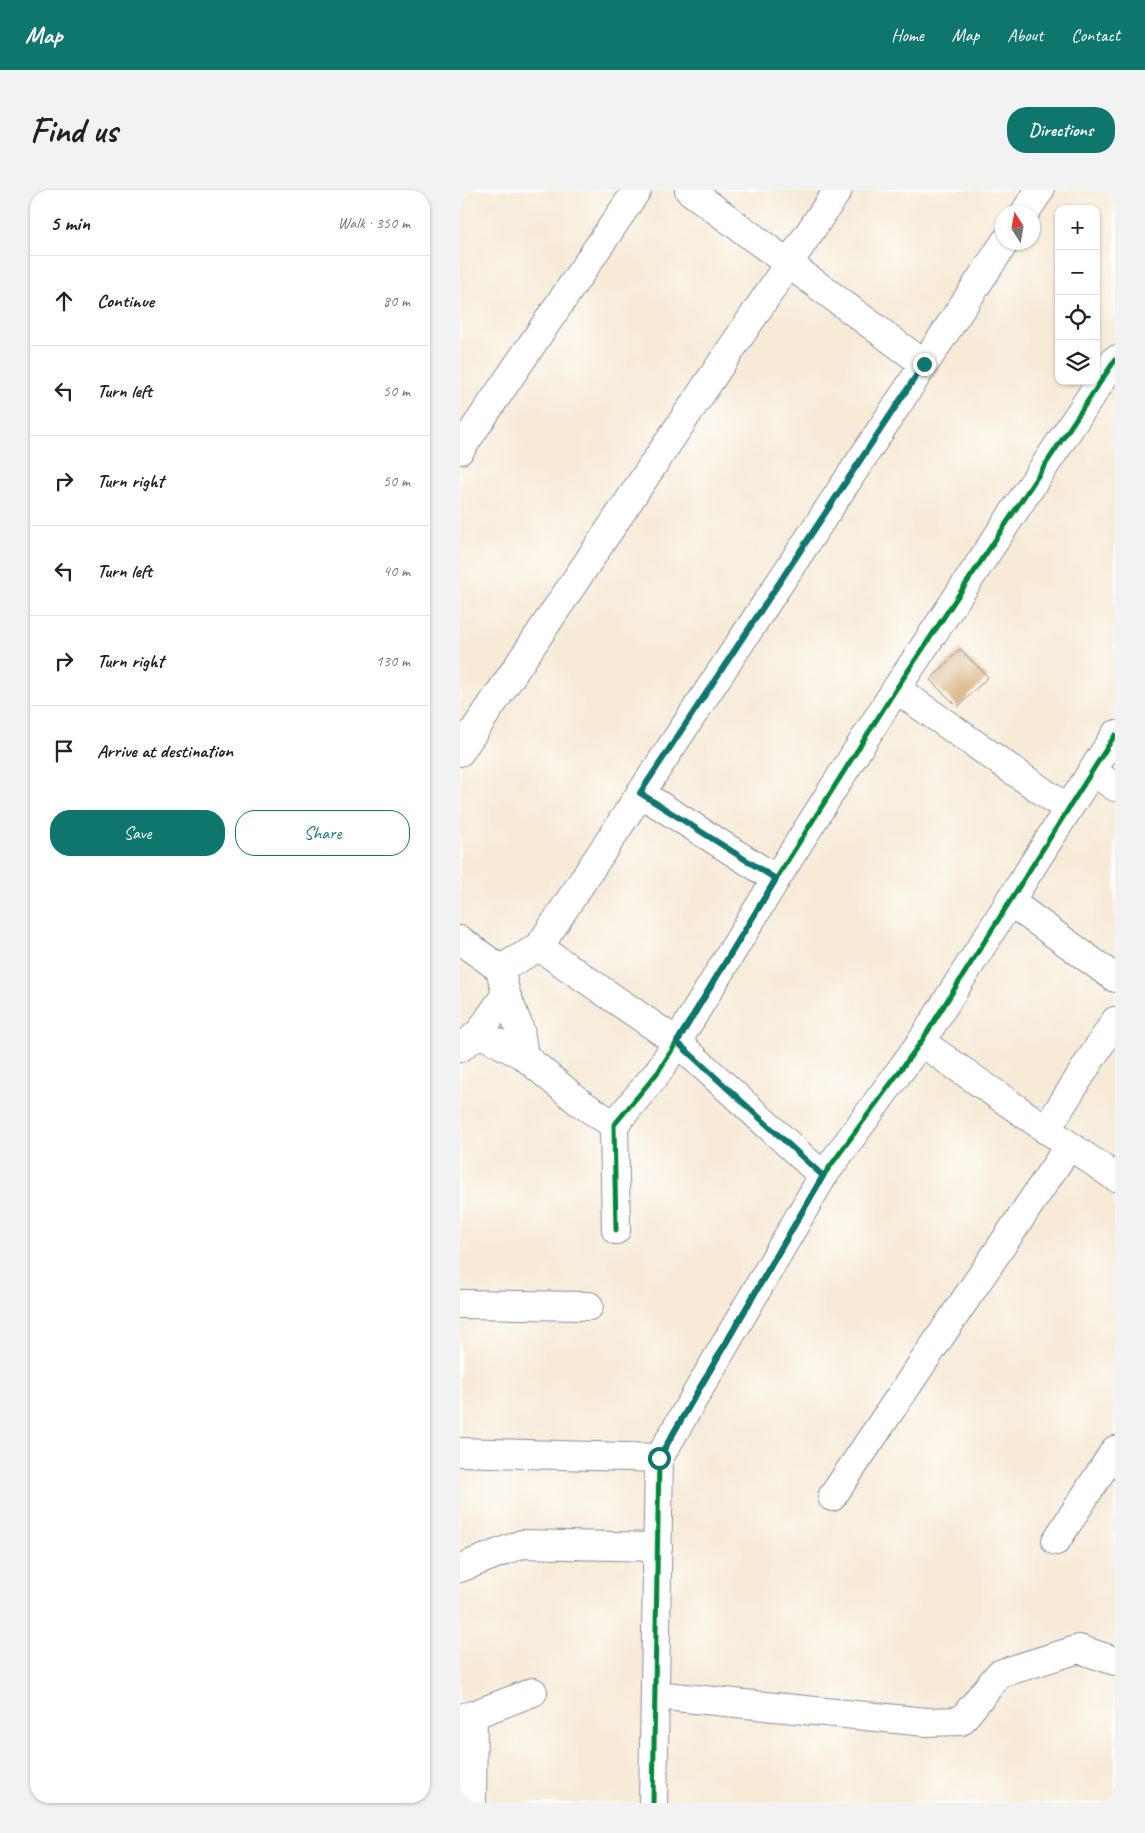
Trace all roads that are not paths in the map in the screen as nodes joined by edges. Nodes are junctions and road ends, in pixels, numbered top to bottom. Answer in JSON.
{"nodes":[{"id":1,"x":637,"y":190,"type":"edge"},
{"id":2,"x":689,"y":190,"type":"edge"},
{"id":3,"x":838,"y":190,"type":"edge"},
{"id":4,"x":1040,"y":190,"type":"edge"},
{"id":5,"x":1030,"y":205,"type":"edge"},
{"id":6,"x":1000,"y":250,"type":"edge"},
{"id":7,"x":789,"y":264,"type":"junction"},
{"id":8,"x":1115,"y":360,"type":"edge"},
{"id":9,"x":924,"y":364,"type":"junction"},
{"id":10,"x":460,"y":450,"type":"edge"},
{"id":11,"x":896,"y":689,"type":"junction"},
{"id":12,"x":1115,"y":735,"type":"edge"},
{"id":13,"x":460,"y":752,"type":"edge"},
{"id":14,"x":1092,"y":771,"type":"junction"},
{"id":15,"x":1115,"y":787,"type":"edge"},
{"id":16,"x":640,"y":793,"type":"junction"},
{"id":17,"x":1068,"y":809,"type":"junction"},
{"id":18,"x":776,"y":879,"type":"junction"},
{"id":19,"x":1009,"y":901,"type":"junction"},
{"id":20,"x":460,"y":940,"type":"edge"},
{"id":21,"x":539,"y":946,"type":"junction"},
{"id":22,"x":1115,"y":978,"type":"edge"},
{"id":23,"x":503,"y":981,"type":"junction"},
{"id":24,"x":1115,"y":1022,"type":"edge"},
{"id":25,"x":469,"y":1040,"type":"edge"},
{"id":26,"x":677,"y":1042,"type":"junction"},
{"id":27,"x":921,"y":1042,"type":"junction"},
{"id":28,"x":524,"y":1056,"type":"junction"},
{"id":29,"x":614,"y":1125,"type":"junction"},
{"id":30,"x":1046,"y":1130,"type":"junction"},
{"id":31,"x":1069,"y":1146,"type":"junction"},
{"id":32,"x":823,"y":1176,"type":"junction"},
{"id":33,"x":1115,"y":1177,"type":"edge"},
{"id":34,"x":616,"y":1230,"type":"dead end"},
{"id":35,"x":460,"y":1304,"type":"edge"},
{"id":36,"x":589,"y":1306,"type":"dead end"},
{"id":37,"x":1115,"y":1450,"type":"edge"},
{"id":38,"x":460,"y":1452,"type":"edge"},
{"id":39,"x":659,"y":1458,"type":"junction"},
{"id":40,"x":832,"y":1496,"type":"dead end"},
{"id":41,"x":1056,"y":1541,"type":"dead end"},
{"id":42,"x":658,"y":1547,"type":"junction"},
{"id":43,"x":460,"y":1568,"type":"edge"},
{"id":44,"x":1115,"y":1661,"type":"edge"},
{"id":45,"x":533,"y":1692,"type":"dead end"},
{"id":46,"x":655,"y":1695,"type":"junction"},
{"id":47,"x":466,"y":1717,"type":"edge"},
{"id":48,"x":472,"y":1803,"type":"edge"},
{"id":49,"x":653,"y":1803,"type":"edge"}],
"edges":[{"from":1,"to":10,"type":"street"},
{"from":2,"to":7,"type":"street"},
{"from":3,"to":7,"type":"street"},
{"from":4,"to":5,"type":"street"},
{"from":6,"to":9,"type":"street"},
{"from":7,"to":9,"type":"street"},
{"from":7,"to":13,"type":"street"},
{"from":8,"to":11,"type":"street"},
{"from":9,"to":16,"type":"street"},
{"from":11,"to":17,"type":"street"},
{"from":11,"to":18,"type":"street"},
{"from":12,"to":14,"type":"street"},
{"from":14,"to":15,"type":"street"},
{"from":14,"to":17,"type":"street"},
{"from":16,"to":18,"type":"street"},
{"from":16,"to":21,"type":"street"},
{"from":17,"to":19,"type":"street"},
{"from":18,"to":26,"type":"street"},
{"from":19,"to":22,"type":"street"},
{"from":19,"to":27,"type":"street"},
{"from":20,"to":23,"type":"street"},
{"from":21,"to":23,"type":"street"},
{"from":21,"to":26,"type":"street"},
{"from":23,"to":25,"type":"street"},
{"from":23,"to":28,"type":"street"},
{"from":24,"to":30,"type":"street"},
{"from":25,"to":28,"type":"street"},
{"from":26,"to":29,"type":"street"},
{"from":26,"to":32,"type":"street"},
{"from":27,"to":30,"type":"street"},
{"from":27,"to":32,"type":"street"},
{"from":28,"to":29,"type":"street"},
{"from":29,"to":34,"type":"street"},
{"from":30,"to":31,"type":"street"},
{"from":31,"to":33,"type":"street"},
{"from":31,"to":40,"type":"street"},
{"from":32,"to":39,"type":"street"},
{"from":35,"to":36,"type":"street"},
{"from":37,"to":41,"type":"street"},
{"from":38,"to":39,"type":"street"},
{"from":39,"to":42,"type":"street"},
{"from":42,"to":43,"type":"street"},
{"from":42,"to":46,"type":"street"},
{"from":44,"to":46,"type":"street"},
{"from":45,"to":47,"type":"street"},
{"from":46,"to":49,"type":"street"},
{"from":47,"to":48,"type":"street"}]}
